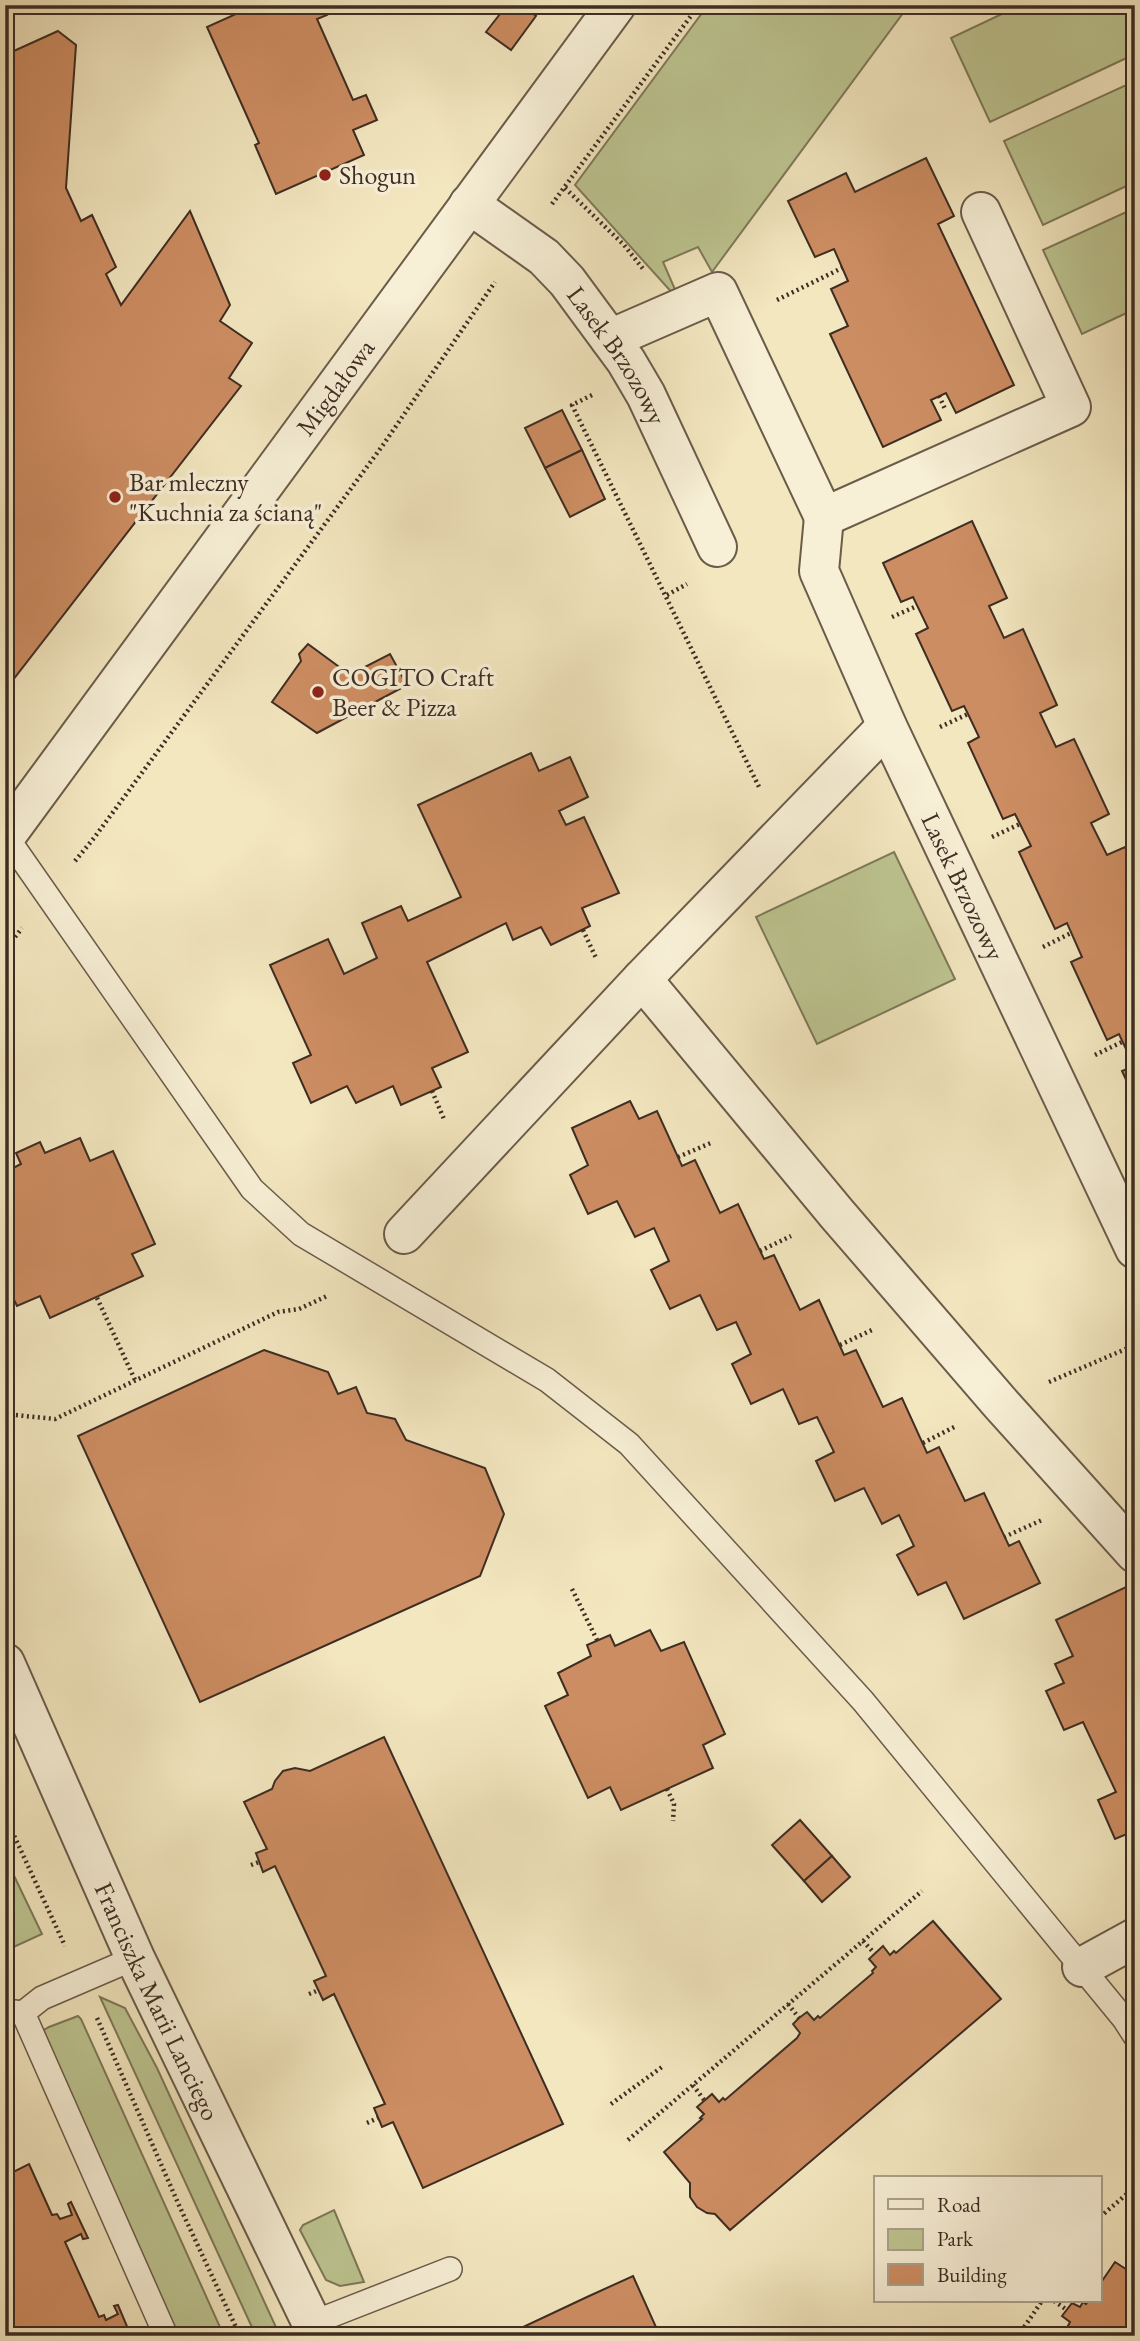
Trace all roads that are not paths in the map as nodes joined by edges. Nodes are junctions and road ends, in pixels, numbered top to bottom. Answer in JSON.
{"nodes":[{"id":1,"x":616,"y":5,"type":"edge"},
{"id":2,"x":469,"y":204,"type":"junction"},
{"id":3,"x":981,"y":212,"type":"dead end"},
{"id":4,"x":610,"y":339,"type":"junction"},
{"id":5,"x":824,"y":517,"type":"junction"},
{"id":6,"x":717,"y":547,"type":"dead end"},
{"id":7,"x":887,"y":726,"type":"junction"},
{"id":8,"x":6,"y":836,"type":"edge"},
{"id":9,"x":642,"y":979,"type":"junction"},
{"id":10,"x":404,"y":1234,"type":"dead end"},
{"id":11,"x":1135,"y":1249,"type":"edge"},
{"id":12,"x":1135,"y":1553,"type":"edge"},
{"id":13,"x":5,"y":1663,"type":"edge"},
{"id":14,"x":1135,"y":1938,"type":"edge"},
{"id":15,"x":135,"y":1958,"type":"junction"},
{"id":16,"x":1082,"y":1967,"type":"junction"},
{"id":17,"x":14,"y":2012,"type":"edge"},
{"id":18,"x":1135,"y":2036,"type":"edge"},
{"id":19,"x":450,"y":2269,"type":"dead end"},
{"id":20,"x":315,"y":2329,"type":"edge"},
{"id":21,"x":166,"y":2336,"type":"edge"}],
"edges":[{"from":1,"to":2,"type":"street","name":"Migdałowa"},
{"from":2,"to":4,"type":"street","name":"Lasek Brzozowy"},
{"from":2,"to":8,"type":"street","name":"Migdałowa"},
{"from":3,"to":5,"type":"street"},
{"from":4,"to":5,"type":"street"},
{"from":4,"to":6,"type":"street","name":"Lasek Brzozowy"},
{"from":5,"to":7,"type":"street","name":"Lasek Brzozowy"},
{"from":7,"to":9,"type":"street"},
{"from":7,"to":11,"type":"street","name":"Lasek Brzozowy"},
{"from":8,"to":16,"type":"lane"},
{"from":9,"to":10,"type":"street"},
{"from":9,"to":12,"type":"street"},
{"from":13,"to":15,"type":"street","name":"Franciszka Marii Lanciego"},
{"from":14,"to":16,"type":"street"},
{"from":15,"to":17,"type":"lane"},
{"from":15,"to":20,"type":"street","name":"Franciszka Marii Lanciego"},
{"from":16,"to":18,"type":"lane"},
{"from":17,"to":21,"type":"lane"},
{"from":19,"to":20,"type":"lane"}]}
